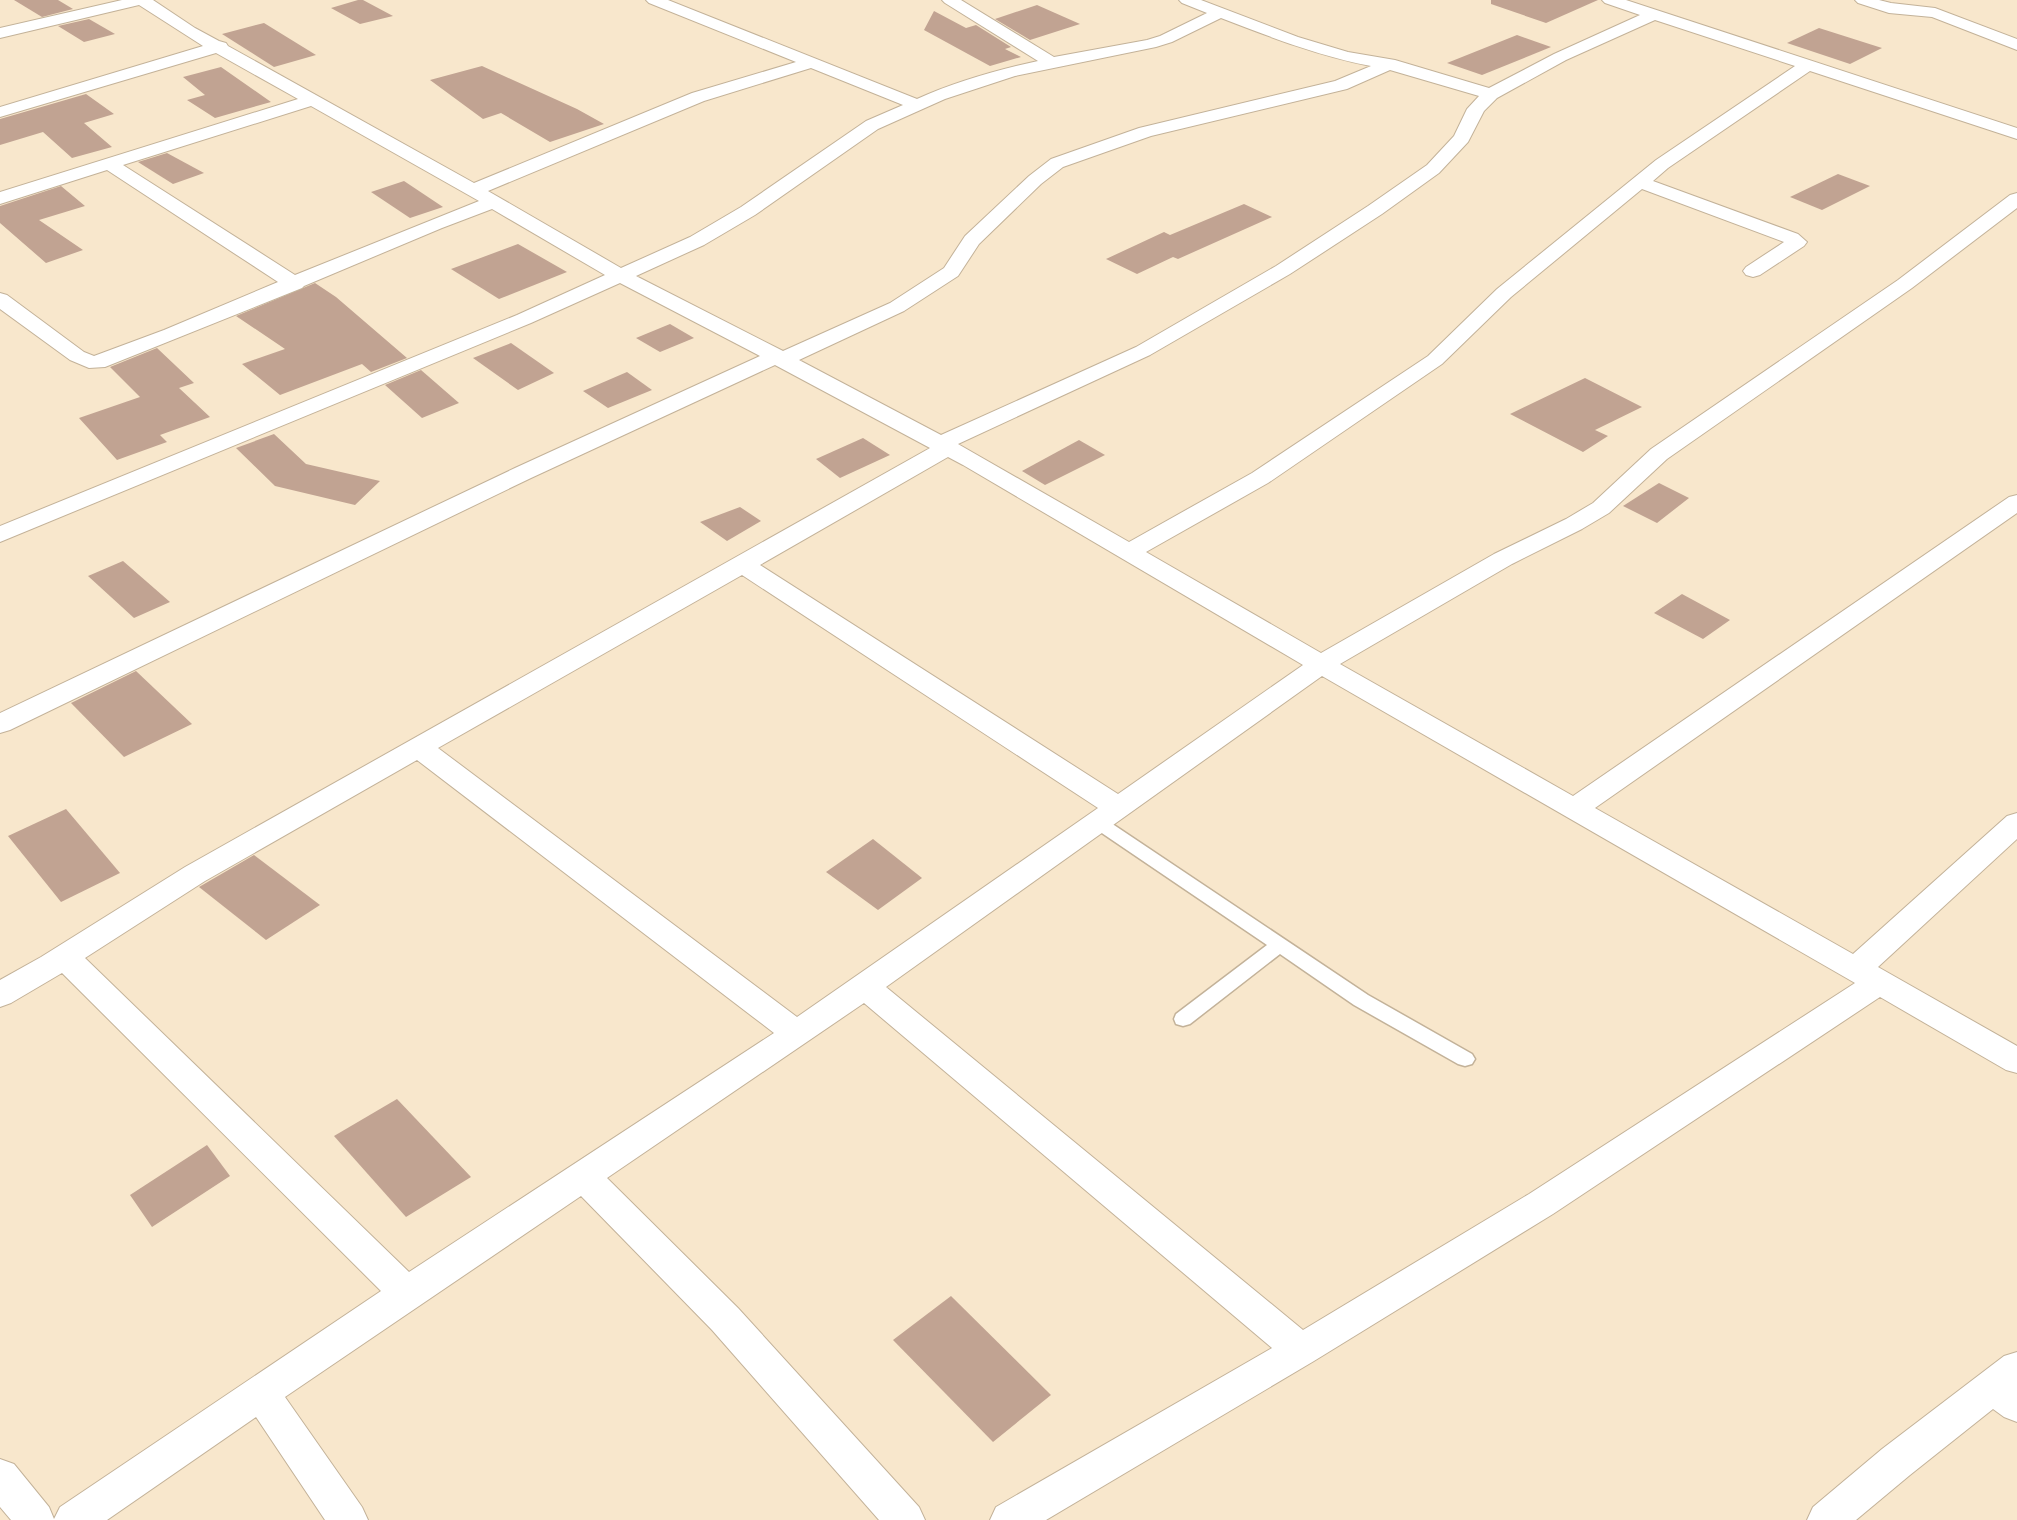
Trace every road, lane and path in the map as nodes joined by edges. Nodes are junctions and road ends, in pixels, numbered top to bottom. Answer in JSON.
{"nodes":[{"id":1,"x":654,"y":0,"type":"edge"},
{"id":2,"x":950,"y":0,"type":"edge"},
{"id":3,"x":1187,"y":0,"type":"edge"},
{"id":4,"x":1610,"y":0,"type":"edge"},
{"id":5,"x":152,"y":2,"type":"edge"},
{"id":6,"x":1876,"y":2,"type":"edge"},
{"id":7,"x":1220,"y":14,"type":"junction"},
{"id":8,"x":1656,"y":14,"type":"junction"},
{"id":9,"x":0,"y":33,"type":"edge"},
{"id":10,"x":220,"y":46,"type":"junction"},
{"id":11,"x":2017,"y":46,"type":"edge"},
{"id":12,"x":812,"y":63,"type":"junction"},
{"id":13,"x":1052,"y":63,"type":"junction"},
{"id":14,"x":1389,"y":64,"type":"junction"},
{"id":15,"x":1808,"y":65,"type":"junction"},
{"id":16,"x":1491,"y":94,"type":"junction"},
{"id":17,"x":313,"y":100,"type":"junction"},
{"id":18,"x":918,"y":105,"type":"junction"},
{"id":19,"x":0,"y":112,"type":"edge"},
{"id":20,"x":2017,"y":134,"type":"edge"},
{"id":21,"x":109,"y":164,"type":"junction"},
{"id":22,"x":1640,"y":182,"type":"junction"},
{"id":23,"x":473,"y":190,"type":"junction"},
{"id":24,"x":0,"y":198,"type":"edge"},
{"id":25,"x":2017,"y":199,"type":"edge"},
{"id":26,"x":494,"y":202,"type":"junction"},
{"id":27,"x":1754,"y":271,"type":"dead end"},
{"id":28,"x":619,"y":275,"type":"junction"},
{"id":29,"x":294,"y":284,"type":"junction"},
{"id":30,"x":0,"y":299,"type":"edge"},
{"id":31,"x":778,"y":358,"type":"junction"},
{"id":32,"x":943,"y":446,"type":"junction"},
{"id":33,"x":2017,"y":502,"type":"edge"},
{"id":34,"x":0,"y":535,"type":"edge"},
{"id":35,"x":1128,"y":552,"type":"junction"},
{"id":36,"x":742,"y":564,"type":"junction"},
{"id":37,"x":1322,"y":664,"type":"junction"},
{"id":38,"x":0,"y":724,"type":"edge"},
{"id":39,"x":418,"y":747,"type":"junction"},
{"id":40,"x":1574,"y":809,"type":"junction"},
{"id":41,"x":1107,"y":814,"type":"junction"},
{"id":42,"x":2017,"y":823,"type":"edge"},
{"id":43,"x":1279,"y":945,"type":"junction"},
{"id":44,"x":65,"y":957,"type":"junction"},
{"id":45,"x":1867,"y":976,"type":"junction"},
{"id":46,"x":864,"y":986,"type":"junction"},
{"id":47,"x":0,"y":995,"type":"edge"},
{"id":48,"x":1183,"y":1020,"type":"dead end"},
{"id":49,"x":797,"y":1034,"type":"junction"},
{"id":50,"x":1465,"y":1059,"type":"dead end"},
{"id":51,"x":2017,"y":1061,"type":"edge"},
{"id":52,"x":583,"y":1176,"type":"junction"},
{"id":53,"x":407,"y":1293,"type":"junction"},
{"id":54,"x":1301,"y":1350,"type":"junction"},
{"id":55,"x":2009,"y":1387,"type":"edge"},
{"id":56,"x":261,"y":1392,"type":"junction"},
{"id":57,"x":0,"y":1477,"type":"edge"},
{"id":58,"x":35,"y":1520,"type":"edge"},
{"id":59,"x":74,"y":1520,"type":"edge"},
{"id":60,"x":348,"y":1520,"type":"edge"},
{"id":61,"x":905,"y":1520,"type":"edge"},
{"id":62,"x":1010,"y":1520,"type":"edge"},
{"id":63,"x":1827,"y":1520,"type":"edge"}],
"edges":[{"from":1,"to":12,"type":"street"},
{"from":2,"to":13,"type":"street"},
{"from":3,"to":7,"type":"street"},
{"from":4,"to":8,"type":"street"},
{"from":5,"to":9,"type":"street"},
{"from":5,"to":10,"type":"street"},
{"from":6,"to":11,"type":"street"},
{"from":7,"to":13,"type":"street"},
{"from":7,"to":14,"type":"street"},
{"from":8,"to":15,"type":"street"},
{"from":8,"to":16,"type":"street"},
{"from":10,"to":17,"type":"street"},
{"from":10,"to":19,"type":"street"},
{"from":12,"to":18,"type":"street"},
{"from":12,"to":23,"type":"street"},
{"from":13,"to":18,"type":"street"},
{"from":14,"to":16,"type":"street"},
{"from":14,"to":31,"type":"street"},
{"from":15,"to":20,"type":"street"},
{"from":15,"to":22,"type":"street"},
{"from":16,"to":32,"type":"street"},
{"from":17,"to":21,"type":"street"},
{"from":17,"to":23,"type":"street"},
{"from":18,"to":28,"type":"street"},
{"from":21,"to":24,"type":"street"},
{"from":21,"to":29,"type":"street"},
{"from":22,"to":27,"type":"street"},
{"from":22,"to":35,"type":"street"},
{"from":23,"to":26,"type":"street"},
{"from":25,"to":37,"type":"street"},
{"from":26,"to":28,"type":"street"},
{"from":26,"to":29,"type":"street"},
{"from":28,"to":31,"type":"street"},
{"from":28,"to":34,"type":"street"},
{"from":29,"to":30,"type":"street"},
{"from":31,"to":32,"type":"street"},
{"from":31,"to":38,"type":"street"},
{"from":32,"to":35,"type":"street"},
{"from":32,"to":36,"type":"street"},
{"from":33,"to":40,"type":"street"},
{"from":35,"to":37,"type":"street"},
{"from":36,"to":39,"type":"street"},
{"from":36,"to":41,"type":"street"},
{"from":37,"to":40,"type":"street"},
{"from":37,"to":41,"type":"street"},
{"from":39,"to":44,"type":"street"},
{"from":39,"to":49,"type":"street"},
{"from":40,"to":45,"type":"street"},
{"from":41,"to":43,"type":"lane"},
{"from":41,"to":46,"type":"street"},
{"from":42,"to":45,"type":"street"},
{"from":43,"to":48,"type":"lane"},
{"from":43,"to":50,"type":"lane"},
{"from":44,"to":47,"type":"street"},
{"from":44,"to":53,"type":"street"},
{"from":45,"to":51,"type":"street"},
{"from":45,"to":54,"type":"street"},
{"from":46,"to":49,"type":"street"},
{"from":46,"to":54,"type":"street"},
{"from":49,"to":52,"type":"street"},
{"from":52,"to":53,"type":"street"},
{"from":52,"to":61,"type":"street"},
{"from":53,"to":56,"type":"street"},
{"from":54,"to":62,"type":"street"},
{"from":55,"to":63,"type":"street"},
{"from":56,"to":59,"type":"street"},
{"from":56,"to":60,"type":"street"},
{"from":57,"to":58,"type":"street"}]}
